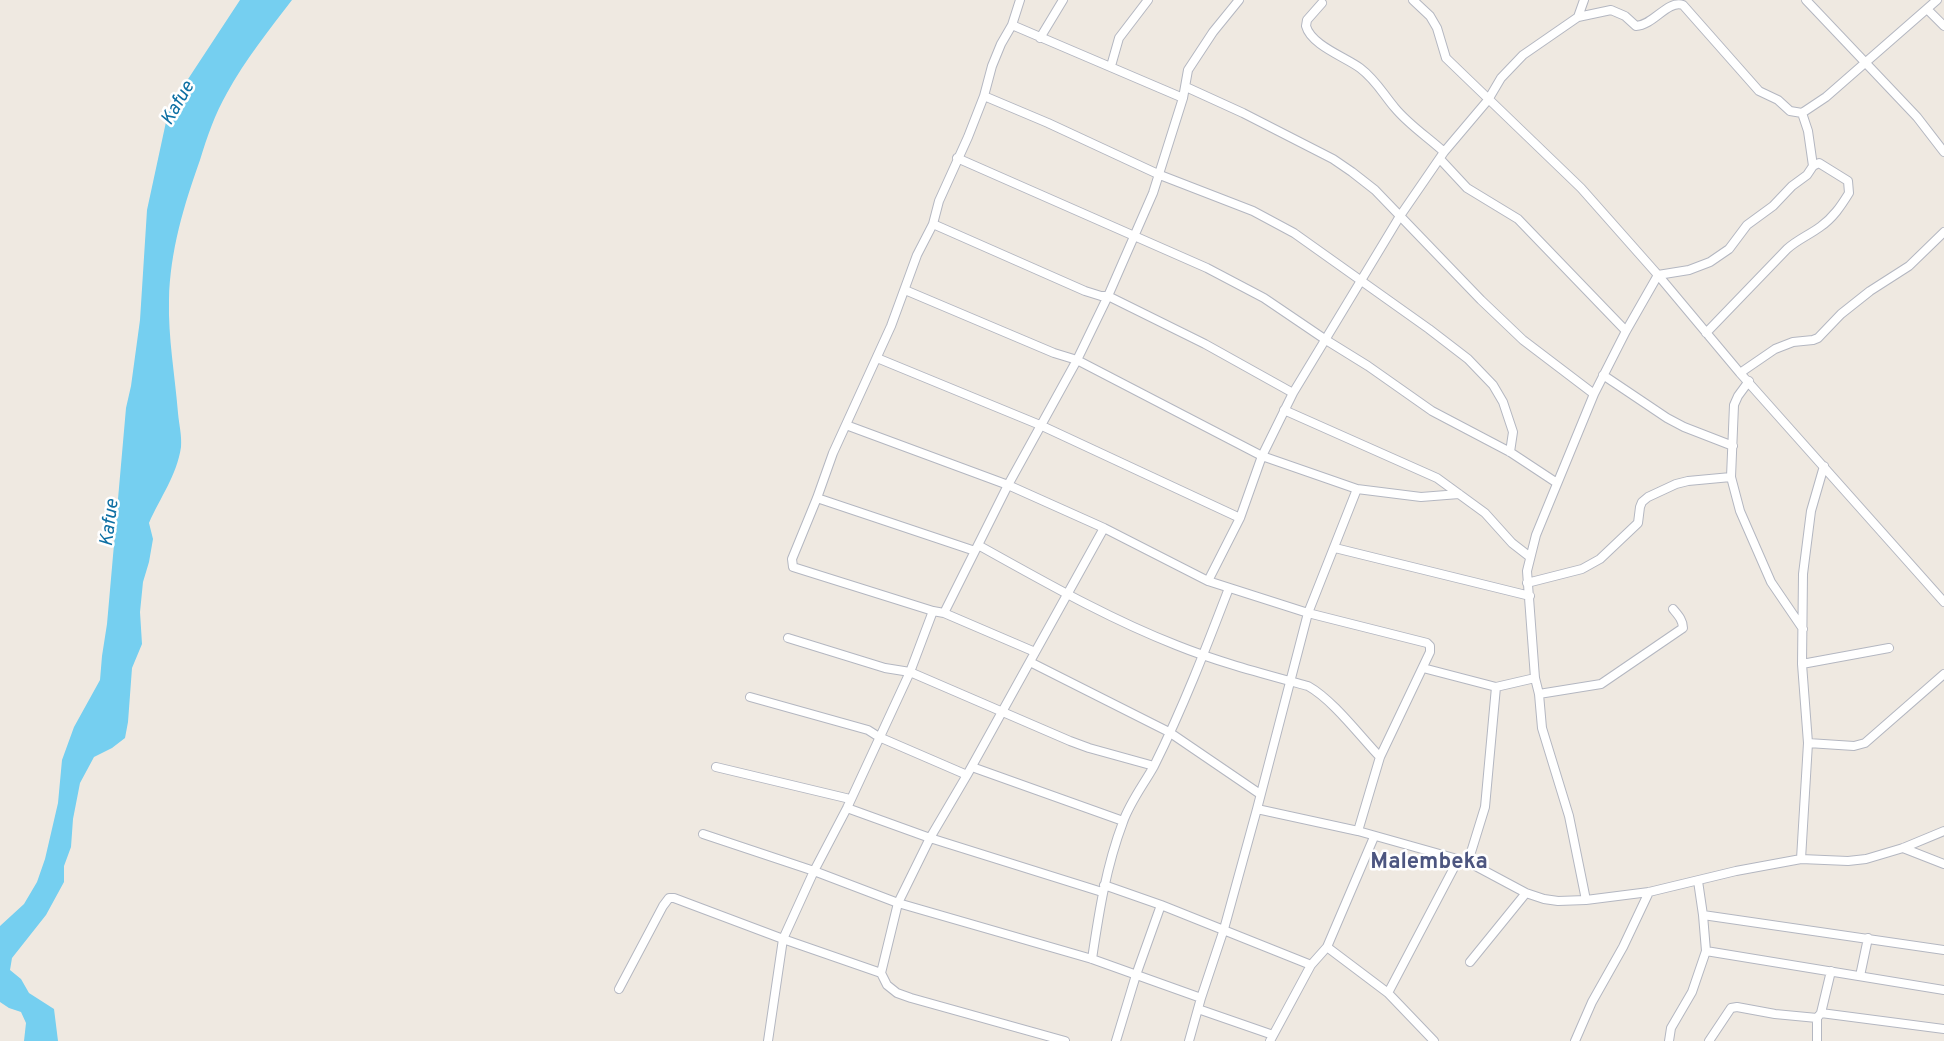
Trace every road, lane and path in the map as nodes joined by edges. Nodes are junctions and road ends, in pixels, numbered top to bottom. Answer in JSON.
{"nodes":[{"id":1,"x":1020,"y":0,"type":"edge"},
{"id":2,"x":1063,"y":0,"type":"edge"},
{"id":3,"x":1148,"y":0,"type":"edge"},
{"id":4,"x":1239,"y":0,"type":"edge"},
{"id":5,"x":1413,"y":0,"type":"edge"},
{"id":6,"x":1584,"y":0,"type":"edge"},
{"id":7,"x":1806,"y":0,"type":"edge"},
{"id":8,"x":1937,"y":0,"type":"edge"},
{"id":9,"x":1322,"y":3,"type":"dead end"},
{"id":10,"x":1926,"y":9,"type":"junction"},
{"id":11,"x":1578,"y":17,"type":"junction"},
{"id":12,"x":1012,"y":25,"type":"junction"},
{"id":13,"x":1944,"y":26,"type":"edge"},
{"id":14,"x":1040,"y":38,"type":"junction"},
{"id":15,"x":1864,"y":62,"type":"junction"},
{"id":16,"x":1111,"y":66,"type":"junction"},
{"id":17,"x":1186,"y":87,"type":"junction"},
{"id":18,"x":984,"y":96,"type":"junction"},
{"id":19,"x":1183,"y":98,"type":"junction"},
{"id":20,"x":1488,"y":100,"type":"junction"},
{"id":21,"x":1802,"y":113,"type":"junction"},
{"id":22,"x":1941,"y":140,"type":"edge"},
{"id":23,"x":1944,"y":152,"type":"edge"},
{"id":24,"x":1442,"y":156,"type":"junction"},
{"id":25,"x":958,"y":158,"type":"junction"},
{"id":26,"x":1812,"y":166,"type":"junction"},
{"id":27,"x":1160,"y":175,"type":"junction"},
{"id":28,"x":1400,"y":216,"type":"junction"},
{"id":29,"x":933,"y":224,"type":"junction"},
{"id":30,"x":1944,"y":232,"type":"edge"},
{"id":31,"x":1134,"y":236,"type":"junction"},
{"id":32,"x":1658,"y":274,"type":"junction"},
{"id":33,"x":1361,"y":279,"type":"junction"},
{"id":34,"x":905,"y":290,"type":"junction"},
{"id":35,"x":1108,"y":296,"type":"junction"},
{"id":36,"x":1626,"y":331,"type":"junction"},
{"id":37,"x":1706,"y":333,"type":"junction"},
{"id":38,"x":1326,"y":340,"type":"junction"},
{"id":39,"x":877,"y":358,"type":"junction"},
{"id":40,"x":1076,"y":360,"type":"junction"},
{"id":41,"x":1740,"y":373,"type":"junction"},
{"id":42,"x":1603,"y":375,"type":"junction"},
{"id":43,"x":1749,"y":381,"type":"junction"},
{"id":44,"x":1293,"y":393,"type":"junction"},
{"id":45,"x":1594,"y":394,"type":"junction"},
{"id":46,"x":1284,"y":410,"type":"junction"},
{"id":47,"x":846,"y":425,"type":"junction"},
{"id":48,"x":1040,"y":425,"type":"junction"},
{"id":49,"x":1733,"y":446,"type":"junction"},
{"id":50,"x":1510,"y":452,"type":"junction"},
{"id":51,"x":1262,"y":456,"type":"junction"},
{"id":52,"x":1824,"y":466,"type":"junction"},
{"id":53,"x":1731,"y":477,"type":"junction"},
{"id":54,"x":1557,"y":483,"type":"junction"},
{"id":55,"x":1008,"y":485,"type":"junction"},
{"id":56,"x":1357,"y":489,"type":"junction"},
{"id":57,"x":1459,"y":494,"type":"junction"},
{"id":58,"x":817,"y":498,"type":"junction"},
{"id":59,"x":1240,"y":518,"type":"junction"},
{"id":60,"x":1104,"y":528,"type":"junction"},
{"id":61,"x":976,"y":548,"type":"junction"},
{"id":62,"x":1335,"y":548,"type":"junction"},
{"id":63,"x":1530,"y":557,"type":"junction"},
{"id":64,"x":1208,"y":581,"type":"junction"},
{"id":65,"x":1527,"y":583,"type":"junction"},
{"id":66,"x":1230,"y":588,"type":"junction"},
{"id":67,"x":1068,"y":595,"type":"junction"},
{"id":68,"x":1530,"y":596,"type":"junction"},
{"id":69,"x":1944,"y":602,"type":"edge"},
{"id":70,"x":1673,"y":609,"type":"dead end"},
{"id":71,"x":933,"y":611,"type":"junction"},
{"id":72,"x":944,"y":613,"type":"junction"},
{"id":73,"x":1308,"y":613,"type":"junction"},
{"id":74,"x":1803,"y":629,"type":"junction"},
{"id":75,"x":788,"y":638,"type":"dead end"},
{"id":76,"x":1889,"y":648,"type":"dead end"},
{"id":77,"x":1035,"y":652,"type":"junction"},
{"id":78,"x":1203,"y":655,"type":"junction"},
{"id":79,"x":1030,"y":662,"type":"junction"},
{"id":80,"x":1802,"y":664,"type":"junction"},
{"id":81,"x":1423,"y":668,"type":"junction"},
{"id":82,"x":910,"y":672,"type":"junction"},
{"id":83,"x":1944,"y":674,"type":"edge"},
{"id":84,"x":1535,"y":678,"type":"junction"},
{"id":85,"x":1290,"y":681,"type":"junction"},
{"id":86,"x":1496,"y":687,"type":"junction"},
{"id":87,"x":1539,"y":694,"type":"junction"},
{"id":88,"x":750,"y":697,"type":"dead end"},
{"id":89,"x":1002,"y":712,"type":"junction"},
{"id":90,"x":1169,"y":732,"type":"junction"},
{"id":91,"x":878,"y":737,"type":"junction"},
{"id":92,"x":1808,"y":744,"type":"junction"},
{"id":93,"x":1380,"y":757,"type":"junction"},
{"id":94,"x":1154,"y":766,"type":"junction"},
{"id":95,"x":716,"y":767,"type":"dead end"},
{"id":96,"x":972,"y":767,"type":"junction"},
{"id":97,"x":967,"y":775,"type":"junction"},
{"id":98,"x":1260,"y":794,"type":"junction"},
{"id":99,"x":850,"y":799,"type":"junction"},
{"id":100,"x":847,"y":808,"type":"junction"},
{"id":101,"x":1257,"y":809,"type":"junction"},
{"id":102,"x":1123,"y":820,"type":"junction"},
{"id":103,"x":1358,"y":831,"type":"junction"},
{"id":104,"x":1944,"y":831,"type":"edge"},
{"id":105,"x":703,"y":834,"type":"dead end"},
{"id":106,"x":1374,"y":837,"type":"junction"},
{"id":107,"x":930,"y":838,"type":"junction"},
{"id":108,"x":1903,"y":848,"type":"junction"},
{"id":109,"x":1800,"y":859,"type":"junction"},
{"id":110,"x":1458,"y":860,"type":"junction"},
{"id":111,"x":1468,"y":862,"type":"junction"},
{"id":112,"x":1944,"y":864,"type":"edge"},
{"id":113,"x":814,"y":871,"type":"junction"},
{"id":114,"x":1698,"y":881,"type":"junction"},
{"id":115,"x":1103,"y":888,"type":"junction"},
{"id":116,"x":1649,"y":892,"type":"junction"},
{"id":117,"x":1526,"y":893,"type":"junction"},
{"id":118,"x":1586,"y":900,"type":"junction"},
{"id":119,"x":898,"y":903,"type":"junction"},
{"id":120,"x":1161,"y":904,"type":"junction"},
{"id":121,"x":1703,"y":915,"type":"junction"},
{"id":122,"x":1224,"y":929,"type":"junction"},
{"id":123,"x":1868,"y":938,"type":"junction"},
{"id":124,"x":783,"y":939,"type":"junction"},
{"id":125,"x":1327,"y":947,"type":"junction"},
{"id":126,"x":1944,"y":950,"type":"edge"},
{"id":127,"x":1706,"y":951,"type":"junction"},
{"id":128,"x":1092,"y":959,"type":"junction"},
{"id":129,"x":1470,"y":962,"type":"dead end"},
{"id":130,"x":1311,"y":965,"type":"junction"},
{"id":131,"x":1831,"y":971,"type":"junction"},
{"id":132,"x":881,"y":973,"type":"junction"},
{"id":133,"x":1136,"y":976,"type":"junction"},
{"id":134,"x":1860,"y":976,"type":"junction"},
{"id":135,"x":620,"y":989,"type":"dead end"},
{"id":136,"x":1944,"y":990,"type":"edge"},
{"id":137,"x":1388,"y":993,"type":"junction"},
{"id":138,"x":1201,"y":998,"type":"junction"},
{"id":139,"x":1198,"y":1009,"type":"junction"},
{"id":140,"x":1819,"y":1016,"type":"junction"},
{"id":141,"x":1944,"y":1029,"type":"edge"},
{"id":142,"x":1272,"y":1038,"type":"edge"},
{"id":143,"x":768,"y":1041,"type":"edge"},
{"id":144,"x":1064,"y":1041,"type":"edge"},
{"id":145,"x":1116,"y":1041,"type":"edge"},
{"id":146,"x":1189,"y":1041,"type":"edge"},
{"id":147,"x":1434,"y":1041,"type":"edge"},
{"id":148,"x":1575,"y":1041,"type":"edge"},
{"id":149,"x":1669,"y":1041,"type":"edge"},
{"id":150,"x":1709,"y":1041,"type":"edge"},
{"id":151,"x":1817,"y":1041,"type":"edge"}],
"edges":[{"from":1,"to":12,"type":"street"},
{"from":2,"to":14,"type":"street"},
{"from":3,"to":16,"type":"street"},
{"from":4,"to":17,"type":"street"},
{"from":5,"to":20,"type":"street"},
{"from":6,"to":11,"type":"street"},
{"from":7,"to":15,"type":"street"},
{"from":8,"to":10,"type":"street"},
{"from":9,"to":24,"type":"street"},
{"from":10,"to":13,"type":"street"},
{"from":10,"to":15,"type":"street"},
{"from":11,"to":20,"type":"street"},
{"from":11,"to":21,"type":"street"},
{"from":12,"to":14,"type":"street"},
{"from":12,"to":18,"type":"street"},
{"from":14,"to":16,"type":"street"},
{"from":15,"to":21,"type":"street"},
{"from":15,"to":22,"type":"street"},
{"from":16,"to":19,"type":"street"},
{"from":17,"to":19,"type":"street"},
{"from":17,"to":28,"type":"street"},
{"from":18,"to":25,"type":"street"},
{"from":18,"to":27,"type":"street"},
{"from":19,"to":27,"type":"street"},
{"from":20,"to":24,"type":"street"},
{"from":20,"to":32,"type":"street"},
{"from":21,"to":26,"type":"street"},
{"from":22,"to":23,"type":"street"},
{"from":24,"to":28,"type":"street"},
{"from":24,"to":36,"type":"street"},
{"from":25,"to":29,"type":"street"},
{"from":25,"to":31,"type":"street"},
{"from":26,"to":32,"type":"street"},
{"from":26,"to":37,"type":"street"},
{"from":27,"to":31,"type":"street"},
{"from":27,"to":33,"type":"street"},
{"from":28,"to":33,"type":"street"},
{"from":28,"to":45,"type":"street"},
{"from":29,"to":34,"type":"street"},
{"from":29,"to":35,"type":"street"},
{"from":30,"to":41,"type":"street"},
{"from":31,"to":35,"type":"street"},
{"from":31,"to":38,"type":"street"},
{"from":32,"to":36,"type":"street"},
{"from":32,"to":37,"type":"street"},
{"from":33,"to":38,"type":"street"},
{"from":33,"to":50,"type":"street"},
{"from":34,"to":39,"type":"street"},
{"from":34,"to":40,"type":"street"},
{"from":35,"to":40,"type":"street"},
{"from":35,"to":44,"type":"street"},
{"from":36,"to":42,"type":"street"},
{"from":37,"to":41,"type":"street"},
{"from":38,"to":44,"type":"street"},
{"from":38,"to":50,"type":"street"},
{"from":39,"to":47,"type":"street"},
{"from":39,"to":48,"type":"street"},
{"from":40,"to":48,"type":"street"},
{"from":40,"to":51,"type":"street"},
{"from":41,"to":43,"type":"street"},
{"from":42,"to":45,"type":"street"},
{"from":42,"to":49,"type":"street"},
{"from":43,"to":49,"type":"street"},
{"from":43,"to":52,"type":"street"},
{"from":44,"to":46,"type":"street"},
{"from":45,"to":54,"type":"street"},
{"from":46,"to":51,"type":"street"},
{"from":46,"to":57,"type":"street"},
{"from":47,"to":55,"type":"street"},
{"from":47,"to":58,"type":"street"},
{"from":48,"to":55,"type":"street"},
{"from":48,"to":59,"type":"street"},
{"from":49,"to":53,"type":"street"},
{"from":50,"to":54,"type":"street"},
{"from":51,"to":56,"type":"street"},
{"from":51,"to":59,"type":"street"},
{"from":52,"to":69,"type":"street"},
{"from":52,"to":74,"type":"street"},
{"from":53,"to":65,"type":"street"},
{"from":53,"to":74,"type":"street"},
{"from":54,"to":63,"type":"street"},
{"from":55,"to":60,"type":"street"},
{"from":55,"to":61,"type":"street"},
{"from":56,"to":57,"type":"street"},
{"from":56,"to":62,"type":"street"},
{"from":57,"to":63,"type":"street"},
{"from":58,"to":61,"type":"street"},
{"from":58,"to":71,"type":"street"},
{"from":59,"to":64,"type":"street"},
{"from":60,"to":64,"type":"street"},
{"from":60,"to":67,"type":"street"},
{"from":61,"to":67,"type":"street"},
{"from":61,"to":72,"type":"street"},
{"from":62,"to":68,"type":"street"},
{"from":62,"to":73,"type":"street"},
{"from":63,"to":65,"type":"street"},
{"from":64,"to":66,"type":"street"},
{"from":65,"to":68,"type":"street"},
{"from":66,"to":73,"type":"street"},
{"from":66,"to":78,"type":"street"},
{"from":67,"to":77,"type":"street"},
{"from":67,"to":78,"type":"street"},
{"from":68,"to":84,"type":"street"},
{"from":70,"to":87,"type":"street"},
{"from":71,"to":72,"type":"street"},
{"from":71,"to":82,"type":"street"},
{"from":72,"to":77,"type":"street"},
{"from":73,"to":81,"type":"street"},
{"from":73,"to":85,"type":"street"},
{"from":74,"to":80,"type":"street"},
{"from":75,"to":82,"type":"street"},
{"from":76,"to":80,"type":"street"},
{"from":77,"to":79,"type":"street"},
{"from":78,"to":85,"type":"street"},
{"from":78,"to":90,"type":"street"},
{"from":79,"to":89,"type":"street"},
{"from":79,"to":90,"type":"street"},
{"from":80,"to":92,"type":"street"},
{"from":81,"to":86,"type":"street"},
{"from":81,"to":93,"type":"street"},
{"from":82,"to":89,"type":"street"},
{"from":82,"to":91,"type":"street"},
{"from":83,"to":92,"type":"street"},
{"from":84,"to":86,"type":"street"},
{"from":84,"to":87,"type":"street"},
{"from":85,"to":93,"type":"street"},
{"from":85,"to":98,"type":"street"},
{"from":86,"to":111,"type":"street"},
{"from":87,"to":118,"type":"street"},
{"from":88,"to":91,"type":"street"},
{"from":89,"to":94,"type":"street"},
{"from":89,"to":96,"type":"street"},
{"from":90,"to":94,"type":"street"},
{"from":90,"to":98,"type":"street"},
{"from":91,"to":97,"type":"street"},
{"from":91,"to":99,"type":"street"},
{"from":92,"to":109,"type":"street"},
{"from":93,"to":103,"type":"street"},
{"from":94,"to":102,"type":"street"},
{"from":95,"to":99,"type":"street"},
{"from":96,"to":97,"type":"street"},
{"from":96,"to":102,"type":"street"},
{"from":97,"to":107,"type":"street"},
{"from":98,"to":101,"type":"street"},
{"from":99,"to":100,"type":"street"},
{"from":100,"to":107,"type":"street"},
{"from":100,"to":113,"type":"street"},
{"from":101,"to":103,"type":"street"},
{"from":101,"to":122,"type":"street"},
{"from":102,"to":115,"type":"street"},
{"from":103,"to":106,"type":"street"},
{"from":104,"to":108,"type":"street"},
{"from":105,"to":113,"type":"street"},
{"from":106,"to":110,"type":"street"},
{"from":106,"to":125,"type":"street"},
{"from":107,"to":115,"type":"street"},
{"from":107,"to":119,"type":"street"},
{"from":108,"to":109,"type":"street"},
{"from":108,"to":112,"type":"street"},
{"from":109,"to":114,"type":"street"},
{"from":110,"to":111,"type":"street"},
{"from":110,"to":137,"type":"street"},
{"from":111,"to":117,"type":"street"},
{"from":113,"to":119,"type":"street"},
{"from":113,"to":124,"type":"street"},
{"from":114,"to":116,"type":"street"},
{"from":114,"to":121,"type":"street"},
{"from":115,"to":120,"type":"street"},
{"from":115,"to":128,"type":"street"},
{"from":116,"to":118,"type":"street"},
{"from":116,"to":148,"type":"street"},
{"from":117,"to":118,"type":"street"},
{"from":117,"to":129,"type":"street"},
{"from":119,"to":128,"type":"street"},
{"from":119,"to":132,"type":"street"},
{"from":120,"to":122,"type":"street"},
{"from":120,"to":133,"type":"street"},
{"from":121,"to":123,"type":"street"},
{"from":121,"to":127,"type":"street"},
{"from":122,"to":130,"type":"street"},
{"from":122,"to":138,"type":"street"},
{"from":123,"to":126,"type":"street"},
{"from":123,"to":134,"type":"street"},
{"from":124,"to":132,"type":"street"},
{"from":124,"to":135,"type":"street"},
{"from":124,"to":143,"type":"street"},
{"from":125,"to":130,"type":"street"},
{"from":125,"to":137,"type":"street"},
{"from":127,"to":131,"type":"street"},
{"from":127,"to":149,"type":"street"},
{"from":128,"to":133,"type":"street"},
{"from":130,"to":142,"type":"street"},
{"from":131,"to":134,"type":"street"},
{"from":131,"to":140,"type":"street"},
{"from":132,"to":144,"type":"street"},
{"from":133,"to":138,"type":"street"},
{"from":133,"to":145,"type":"street"},
{"from":134,"to":136,"type":"street"},
{"from":137,"to":147,"type":"street"},
{"from":138,"to":139,"type":"street"},
{"from":139,"to":142,"type":"street"},
{"from":139,"to":146,"type":"street"},
{"from":140,"to":141,"type":"street"},
{"from":140,"to":150,"type":"street"},
{"from":140,"to":151,"type":"street"}]}
